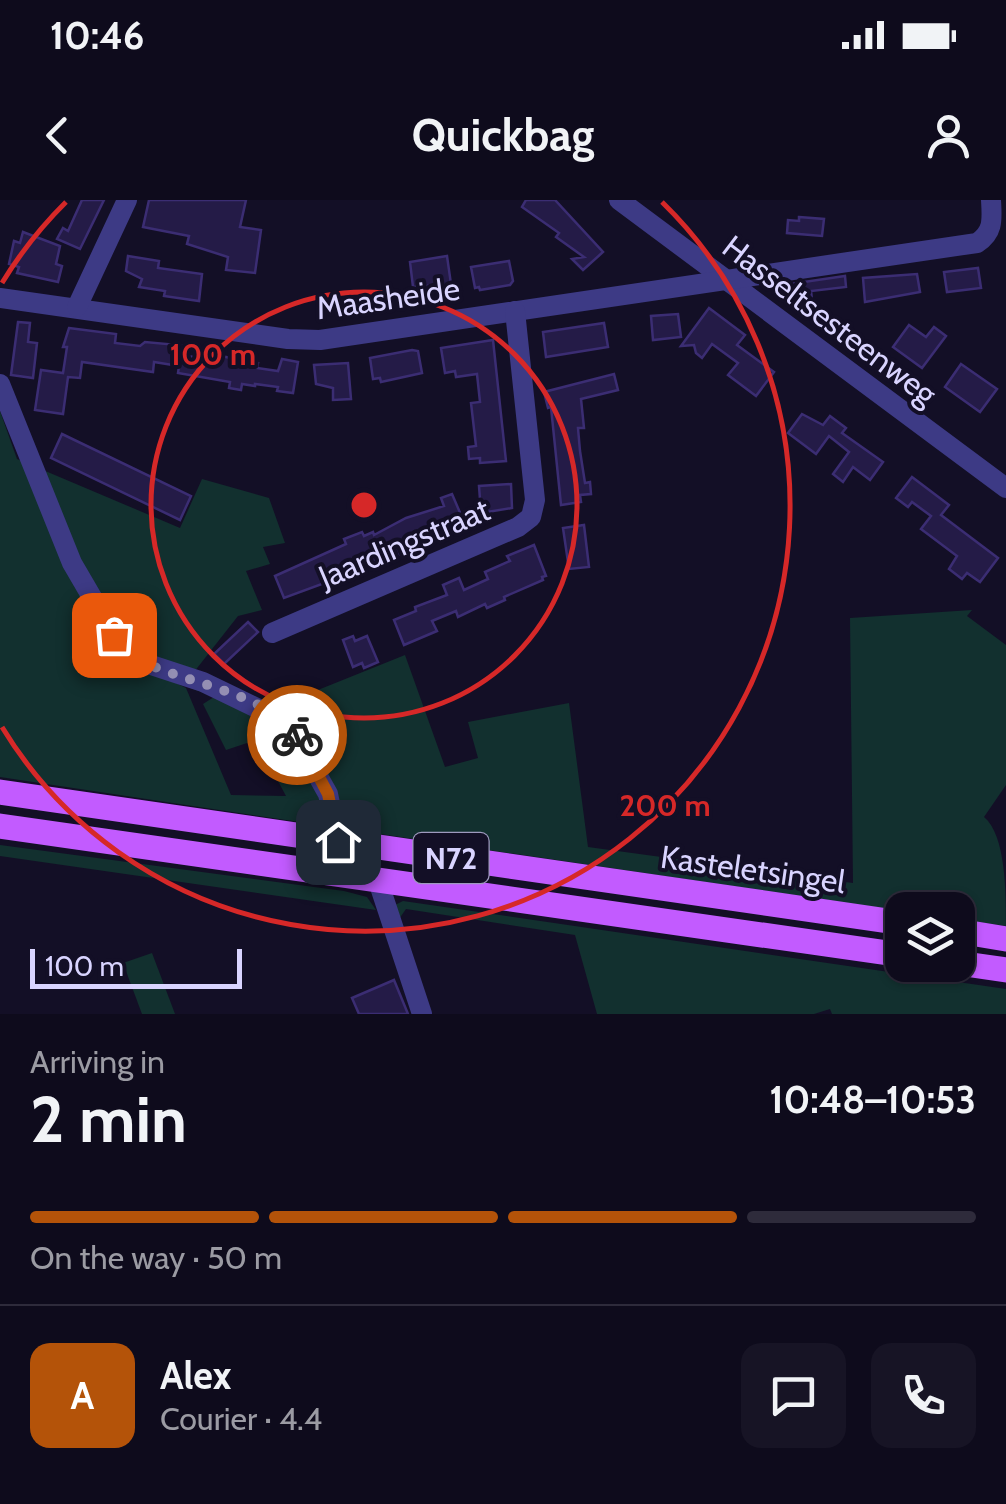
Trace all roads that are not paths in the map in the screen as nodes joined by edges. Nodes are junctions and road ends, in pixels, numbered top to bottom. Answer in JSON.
{"nodes":[{"id":1,"x":126,"y":200,"type":"edge"},
{"id":2,"x":619,"y":200,"type":"edge"},
{"id":3,"x":991,"y":200,"type":"edge"},
{"id":4,"x":724,"y":278,"type":"junction"},
{"id":5,"x":0,"y":298,"type":"edge"},
{"id":6,"x":77,"y":307,"type":"junction"},
{"id":7,"x":516,"y":311,"type":"junction"},
{"id":8,"x":0,"y":384,"type":"edge"},
{"id":9,"x":1006,"y":488,"type":"edge"},
{"id":10,"x":272,"y":633,"type":"dead end"},
{"id":11,"x":0,"y":792,"type":"edge"},
{"id":12,"x":0,"y":826,"type":"edge"},
{"id":13,"x":338,"y":842,"type":"junction"},
{"id":14,"x":377,"y":878,"type":"junction"},
{"id":15,"x":885,"y":921,"type":"edge"},
{"id":16,"x":975,"y":934,"type":"edge"},
{"id":17,"x":1006,"y":939,"type":"edge"},
{"id":18,"x":885,"y":953,"type":"edge"},
{"id":19,"x":975,"y":965,"type":"edge"},
{"id":20,"x":1006,"y":970,"type":"edge"},
{"id":21,"x":422,"y":1014,"type":"edge"}],
"edges":[{"from":1,"to":6,"type":"street"},
{"from":2,"to":4,"type":"street","name":"Hasseltsesteenweg"},
{"from":3,"to":4,"type":"street","name":"Maasheide"},
{"from":4,"to":7,"type":"street","name":"Maasheide"},
{"from":4,"to":9,"type":"street","name":"Hasseltsesteenweg"},
{"from":5,"to":6,"type":"street","name":"Maasheide"},
{"from":6,"to":7,"type":"street","name":"Maasheide"},
{"from":7,"to":10,"type":"street","name":"Jaardingstraat"},
{"from":8,"to":13,"type":"street"},
{"from":11,"to":13,"type":"main road","name":"Kasteletsingel","number":"N72"},
{"from":12,"to":14,"type":"main road","name":"Kasteletsingel","number":"N72"},
{"from":13,"to":15,"type":"main road","name":"Kasteletsingel","number":"N72"},
{"from":14,"to":18,"type":"main road","name":"Kasteletsingel","number":"N72"},
{"from":14,"to":21,"type":"street"},
{"from":16,"to":17,"type":"main road"},
{"from":19,"to":20,"type":"main road"}]}
